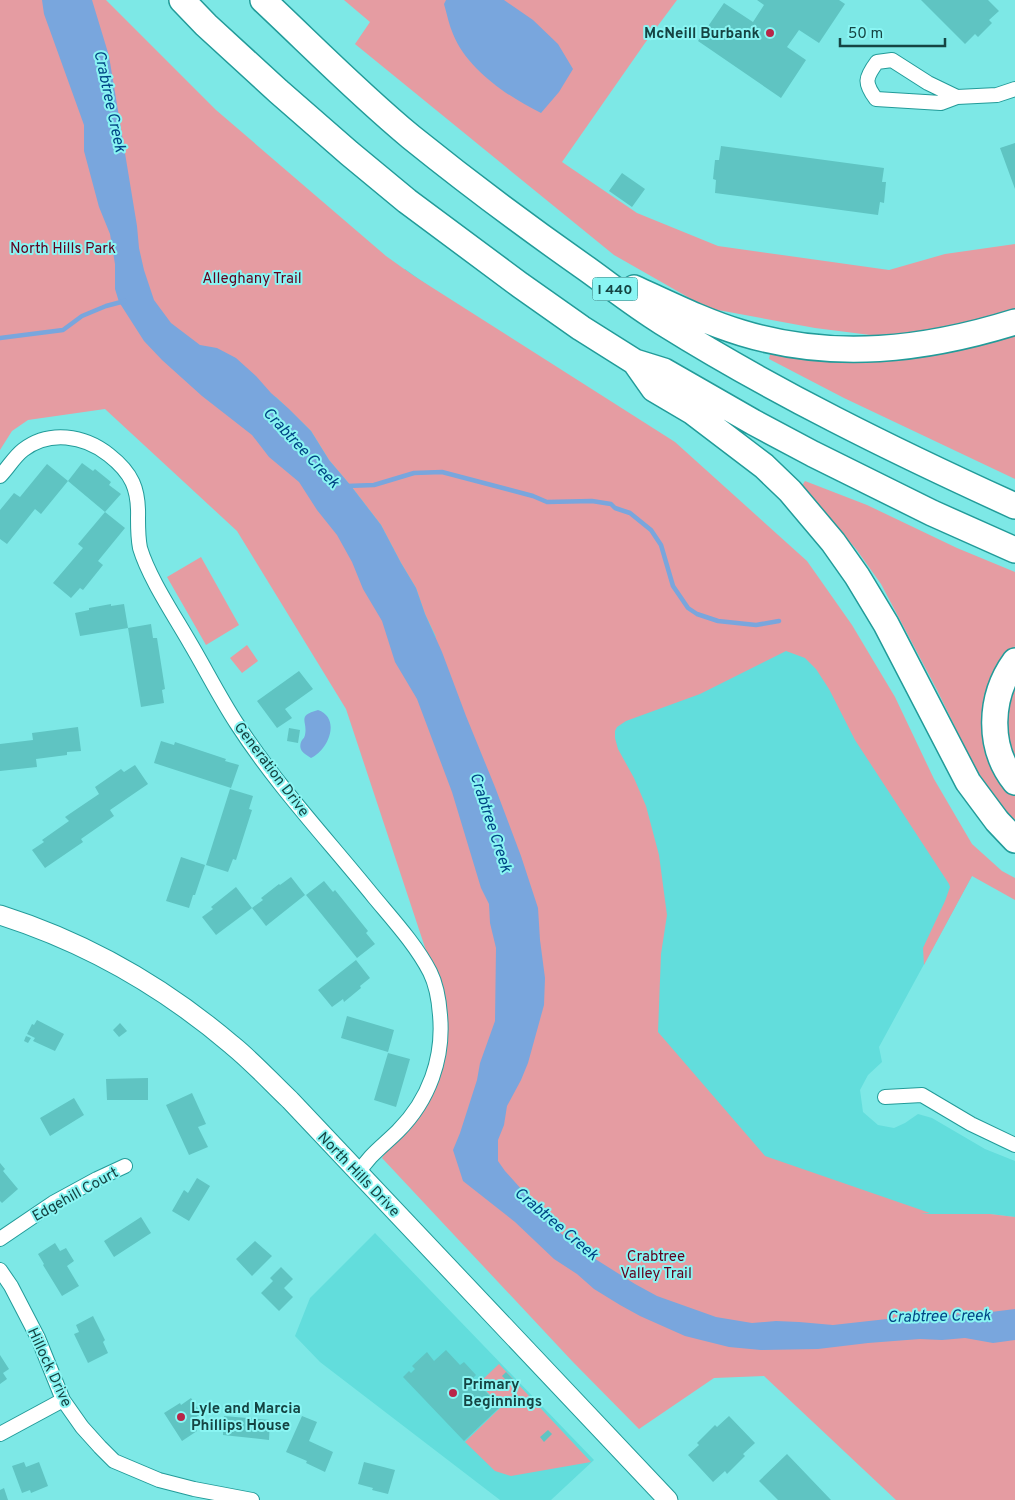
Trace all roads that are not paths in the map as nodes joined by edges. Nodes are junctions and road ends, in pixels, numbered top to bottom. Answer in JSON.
{"nodes":[{"id":1,"x":182,"y":0,"type":"edge"},
{"id":2,"x":264,"y":0,"type":"edge"},
{"id":3,"x":1015,"y":89,"type":"edge"},
{"id":4,"x":957,"y":97,"type":"junction"},
{"id":5,"x":581,"y":265,"type":"junction"},
{"id":6,"x":1015,"y":322,"type":"edge"},
{"id":7,"x":635,"y":362,"type":"junction"},
{"id":8,"x":0,"y":476,"type":"edge"},
{"id":9,"x":1015,"y":506,"type":"edge"},
{"id":10,"x":1015,"y":550,"type":"edge"},
{"id":11,"x":1015,"y":661,"type":"edge"},
{"id":12,"x":1015,"y":782,"type":"edge"},
{"id":13,"x":1015,"y":840,"type":"edge"},
{"id":14,"x":0,"y":915,"type":"edge"},
{"id":15,"x":885,"y":1097,"type":"dead end"},
{"id":16,"x":1015,"y":1145,"type":"edge"},
{"id":17,"x":125,"y":1166,"type":"dead end"},
{"id":18,"x":358,"y":1174,"type":"junction"},
{"id":19,"x":0,"y":1239,"type":"edge"},
{"id":20,"x":0,"y":1270,"type":"edge"},
{"id":21,"x":64,"y":1400,"type":"junction"},
{"id":22,"x":0,"y":1434,"type":"edge"},
{"id":23,"x":252,"y":1500,"type":"edge"},
{"id":24,"x":668,"y":1500,"type":"edge"}],
"edges":[{"from":1,"to":7,"type":"highway"},
{"from":2,"to":5,"type":"highway","number":"I 440"},
{"from":3,"to":4,"type":"street"},
{"from":4,"to":4,"type":"street"},
{"from":5,"to":6,"type":"highway"},
{"from":5,"to":9,"type":"highway","number":"I 440"},
{"from":7,"to":10,"type":"highway"},
{"from":7,"to":13,"type":"highway"},
{"from":8,"to":18,"type":"street","name":"Generation Drive"},
{"from":11,"to":12,"type":"highway"},
{"from":14,"to":18,"type":"main road","name":"North Hills Drive"},
{"from":15,"to":16,"type":"street"},
{"from":17,"to":19,"type":"street","name":"Edgehill Court"},
{"from":18,"to":24,"type":"main road","name":"North Hills Drive"},
{"from":20,"to":21,"type":"street","name":"Hillock Drive"},
{"from":21,"to":22,"type":"street"},
{"from":21,"to":23,"type":"street","name":"Hillock Drive"}]}
